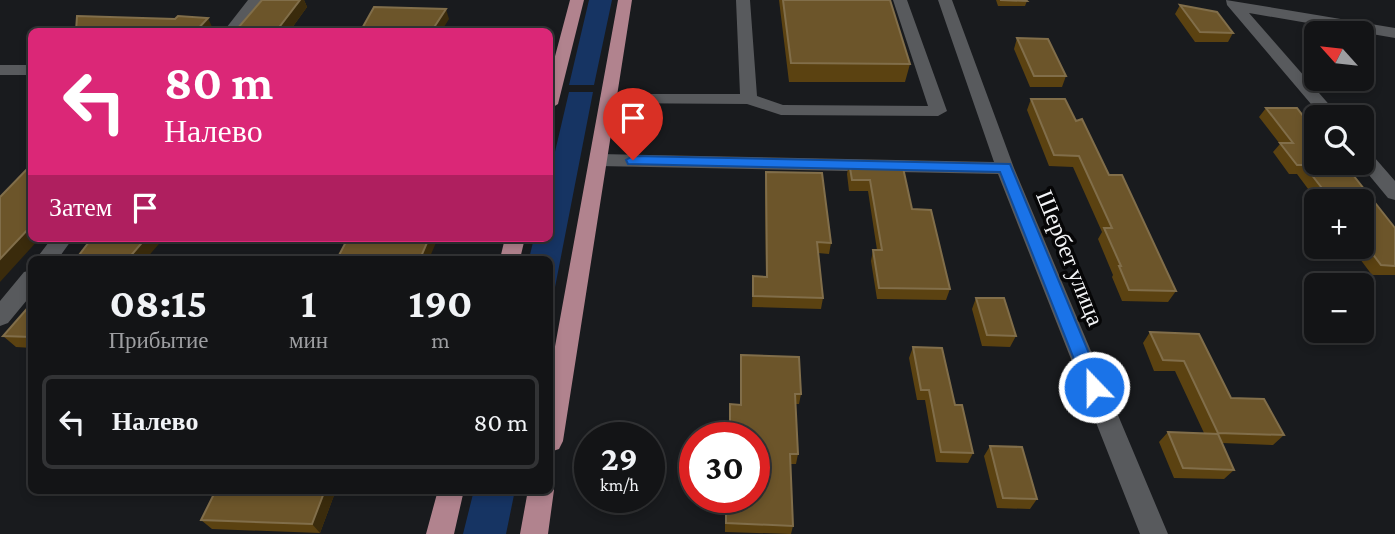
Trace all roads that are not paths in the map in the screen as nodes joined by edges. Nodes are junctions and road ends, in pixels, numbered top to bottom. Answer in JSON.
{"nodes":[{"id":1,"x":256,"y":0,"type":"edge"},
{"id":2,"x":577,"y":0,"type":"edge"},
{"id":3,"x":625,"y":0,"type":"edge"},
{"id":4,"x":743,"y":0,"type":"edge"},
{"id":5,"x":900,"y":0,"type":"edge"},
{"id":6,"x":945,"y":0,"type":"edge"},
{"id":7,"x":1233,"y":3,"type":"edge"},
{"id":8,"x":233,"y":28,"type":"edge"},
{"id":9,"x":1395,"y":33,"type":"edge"},
{"id":10,"x":0,"y":70,"type":"edge"},
{"id":11,"x":28,"y":70,"type":"edge"},
{"id":12,"x":554,"y":70,"type":"edge"},
{"id":13,"x":608,"y":99,"type":"junction"},
{"id":14,"x":749,"y":99,"type":"junction"},
{"id":15,"x":1321,"y":105,"type":"edge"},
{"id":16,"x":598,"y":160,"type":"junction"},
{"id":17,"x":1005,"y":168,"type":"junction"},
{"id":18,"x":1374,"y":168,"type":"edge"},
{"id":19,"x":1395,"y":193,"type":"edge"},
{"id":20,"x":60,"y":242,"type":"edge"},
{"id":21,"x":49,"y":256,"type":"edge"},
{"id":22,"x":28,"y":283,"type":"edge"},
{"id":23,"x":0,"y":317,"type":"edge"},
{"id":24,"x":553,"y":423,"type":"edge"},
{"id":25,"x":451,"y":494,"type":"edge"},
{"id":26,"x":540,"y":494,"type":"edge"},
{"id":27,"x":440,"y":534,"type":"edge"},
{"id":28,"x":534,"y":534,"type":"edge"},
{"id":29,"x":1154,"y":534,"type":"edge"}],
"edges":[{"from":1,"to":8,"type":"street"},
{"from":2,"to":12,"type":"main road"},
{"from":3,"to":13,"type":"main road"},
{"from":4,"to":14,"type":"street"},
{"from":5,"to":14,"type":"street"},
{"from":6,"to":17,"type":"street","name":"Шербет улица"},
{"from":7,"to":9,"type":"street"},
{"from":7,"to":15,"type":"street"},
{"from":10,"to":11,"type":"street"},
{"from":13,"to":14,"type":"street"},
{"from":13,"to":16,"type":"main road"},
{"from":16,"to":17,"type":"street"},
{"from":16,"to":24,"type":"main road"},
{"from":17,"to":29,"type":"street","name":"Шербет улица"},
{"from":18,"to":19,"type":"street"},
{"from":20,"to":21,"type":"street"},
{"from":22,"to":23,"type":"street"},
{"from":25,"to":27,"type":"main road"},
{"from":26,"to":28,"type":"main road"}]}
